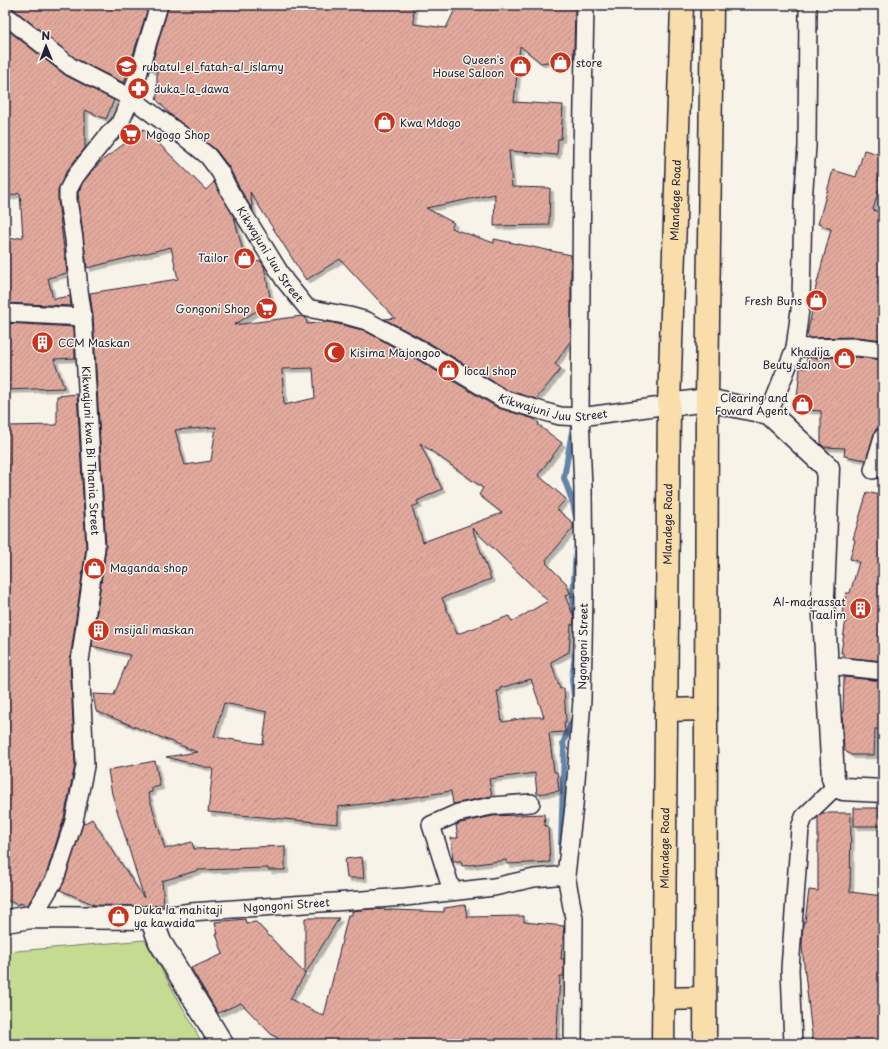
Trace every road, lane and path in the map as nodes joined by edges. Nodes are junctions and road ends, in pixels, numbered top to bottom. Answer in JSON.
{"nodes":[{"id":1,"x":159,"y":5,"type":"edge"},
{"id":2,"x":585,"y":5,"type":"edge"},
{"id":3,"x":682,"y":5,"type":"edge"},
{"id":4,"x":712,"y":5,"type":"edge"},
{"id":5,"x":808,"y":5,"type":"edge"},
{"id":6,"x":5,"y":15,"type":"edge"},
{"id":7,"x":131,"y":98,"type":"junction"},
{"id":8,"x":5,"y":313,"type":"edge"},
{"id":9,"x":83,"y":317,"type":"junction"},
{"id":10,"x":795,"y":348,"type":"junction"},
{"id":11,"x":883,"y":350,"type":"edge"},
{"id":12,"x":707,"y":400,"type":"junction"},
{"id":13,"x":669,"y":405,"type":"junction"},
{"id":14,"x":769,"y":413,"type":"junction"},
{"id":15,"x":580,"y":417,"type":"junction"},
{"id":16,"x":883,"y":437,"type":"edge"},
{"id":17,"x":873,"y":470,"type":"dead end"},
{"id":18,"x":827,"y":665,"type":"junction"},
{"id":19,"x":883,"y":671,"type":"edge"},
{"id":20,"x":706,"y":709,"type":"junction"},
{"id":21,"x":666,"y":710,"type":"junction"},
{"id":22,"x":836,"y":786,"type":"junction"},
{"id":23,"x":883,"y":791,"type":"edge"},
{"id":24,"x":531,"y":803,"type":"dead end"},
{"id":25,"x":566,"y":875,"type":"junction"},
{"id":26,"x":452,"y":892,"type":"junction"},
{"id":27,"x":32,"y":917,"type":"junction"},
{"id":28,"x":151,"y":918,"type":"junction"},
{"id":29,"x":5,"y":921,"type":"edge"},
{"id":30,"x":705,"y":998,"type":"junction"},
{"id":31,"x":663,"y":999,"type":"junction"},
{"id":32,"x":222,"y":1044,"type":"edge"},
{"id":33,"x":573,"y":1044,"type":"edge"},
{"id":34,"x":663,"y":1044,"type":"edge"},
{"id":35,"x":705,"y":1044,"type":"edge"},
{"id":36,"x":793,"y":1044,"type":"edge"}],
"edges":[{"from":1,"to":7,"type":"street"},
{"from":2,"to":15,"type":"street","name":"Ngongoni Street"},
{"from":3,"to":13,"type":"main road","name":"Mlandege Road"},
{"from":4,"to":12,"type":"main road"},
{"from":5,"to":10,"type":"street"},
{"from":6,"to":7,"type":"street"},
{"from":7,"to":9,"type":"street","name":"Kikwajuni kwa Bi Thania Street"},
{"from":7,"to":15,"type":"street","name":"Kikwajuni Juu Street"},
{"from":8,"to":9,"type":"street"},
{"from":9,"to":27,"type":"street","name":"Kikwajuni kwa Bi Thania Street"},
{"from":10,"to":11,"type":"street"},
{"from":10,"to":14,"type":"street"},
{"from":12,"to":13,"type":"street"},
{"from":12,"to":14,"type":"street"},
{"from":12,"to":20,"type":"main road"},
{"from":13,"to":15,"type":"street","name":"Kikwajuni Juu Street"},
{"from":13,"to":21,"type":"main road","name":"Mlandege Road"},
{"from":14,"to":18,"type":"street"},
{"from":15,"to":25,"type":"street","name":"Ngongoni Street"},
{"from":16,"to":17,"type":"street"},
{"from":18,"to":19,"type":"street"},
{"from":18,"to":22,"type":"street"},
{"from":20,"to":21,"type":"main road"},
{"from":20,"to":30,"type":"main road"},
{"from":21,"to":31,"type":"main road","name":"Mlandege Road"},
{"from":22,"to":23,"type":"street"},
{"from":22,"to":36,"type":"street"},
{"from":24,"to":26,"type":"street"},
{"from":25,"to":26,"type":"street","name":"Ngongoni Street"},
{"from":25,"to":33,"type":"street","name":"Ngongoni Street"},
{"from":26,"to":28,"type":"street","name":"Ngongoni Street"},
{"from":27,"to":28,"type":"street","name":"Ngongoni Street"},
{"from":27,"to":29,"type":"street","name":"Ngongoni Street"},
{"from":28,"to":32,"type":"street"},
{"from":30,"to":31,"type":"main road"},
{"from":30,"to":35,"type":"main road"},
{"from":31,"to":34,"type":"main road","name":"Mlandege Road"}]}
